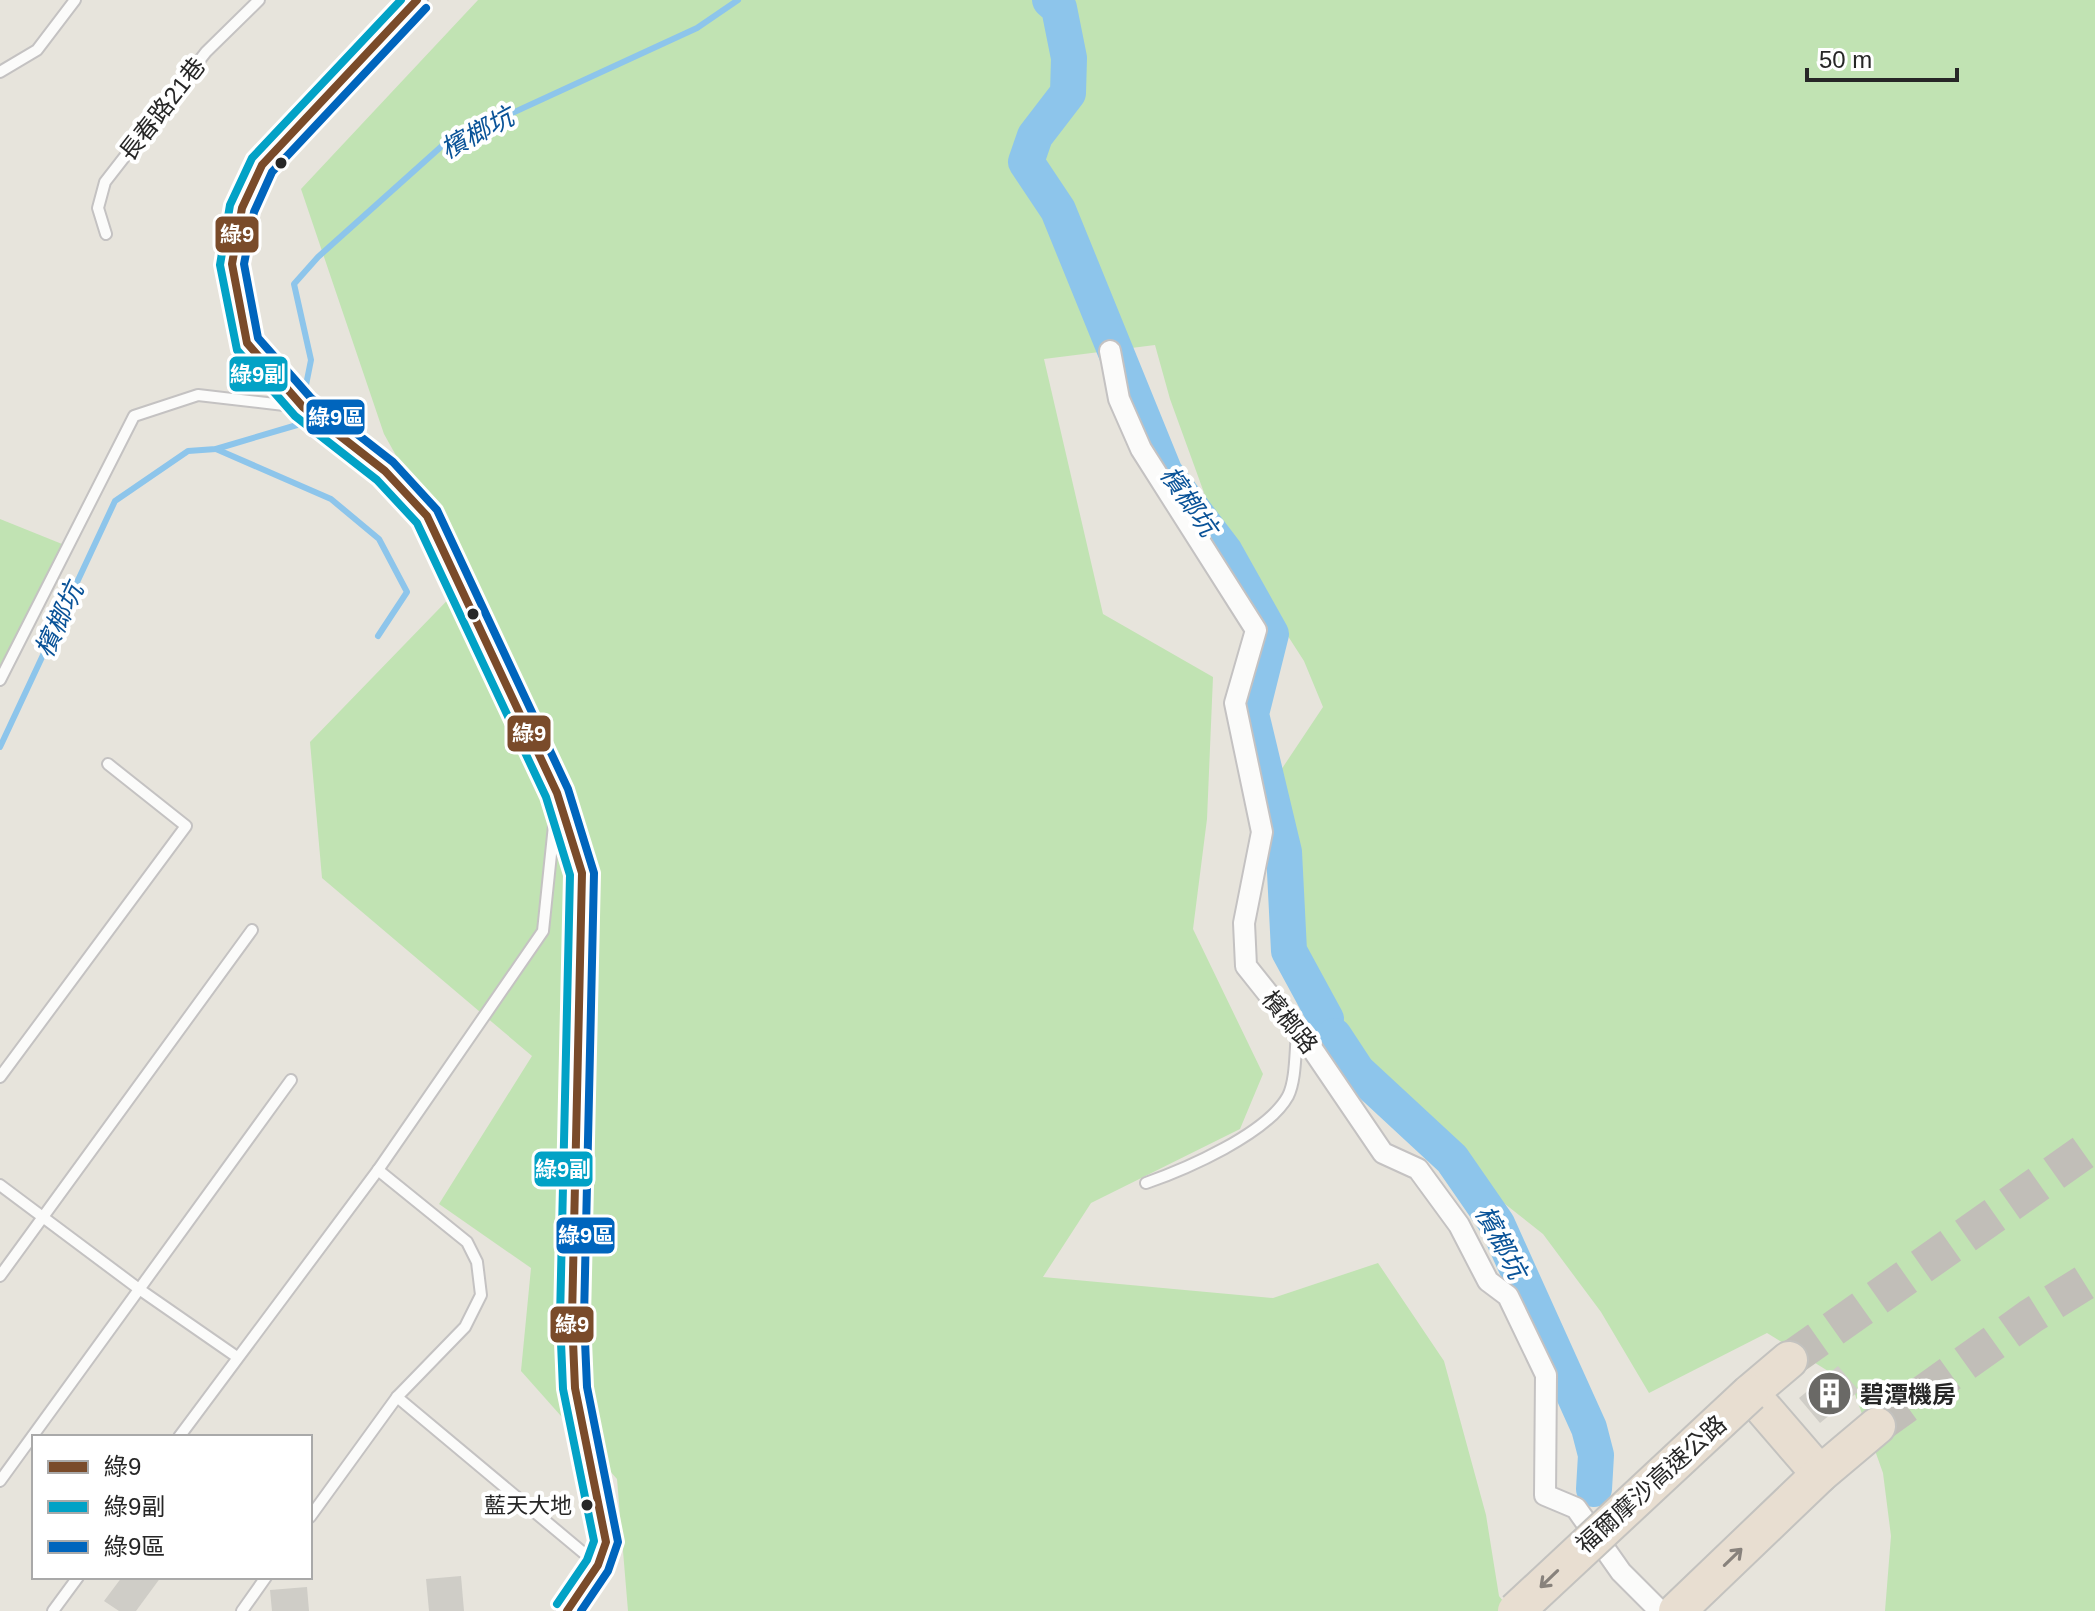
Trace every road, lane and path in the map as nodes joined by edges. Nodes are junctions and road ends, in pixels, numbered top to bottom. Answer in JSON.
{"nodes":[{"id":1,"x":75,"y":0,"type":"edge"},
{"id":2,"x":259,"y":0,"type":"edge"},
{"id":3,"x":417,"y":0,"type":"edge"},
{"id":4,"x":0,"y":72,"type":"edge"},
{"id":5,"x":106,"y":234,"type":"dead end"},
{"id":6,"x":1110,"y":351,"type":"dead end"},
{"id":7,"x":303,"y":407,"type":"junction"},
{"id":8,"x":0,"y":680,"type":"edge"},
{"id":9,"x":108,"y":764,"type":"dead end"},
{"id":10,"x":557,"y":793,"type":"junction"},
{"id":11,"x":252,"y":930,"type":"dead end"},
{"id":12,"x":1297,"y":1034,"type":"junction"},
{"id":13,"x":0,"y":1077,"type":"edge"},
{"id":14,"x":291,"y":1080,"type":"dead end"},
{"id":15,"x":378,"y":1170,"type":"junction"},
{"id":16,"x":1146,"y":1183,"type":"dead end"},
{"id":17,"x":0,"y":1185,"type":"edge"},
{"id":18,"x":44,"y":1216,"type":"junction"},
{"id":19,"x":0,"y":1276,"type":"edge"},
{"id":20,"x":139,"y":1289,"type":"junction"},
{"id":21,"x":237,"y":1357,"type":"junction"},
{"id":22,"x":1789,"y":1360,"type":"tunnel mouth"},
{"id":23,"x":1750,"y":1393,"type":"junction"},
{"id":24,"x":397,"y":1397,"type":"junction"},
{"id":25,"x":1877,"y":1426,"type":"tunnel mouth"},
{"id":26,"x":33,"y":1435,"type":"edge"},
{"id":27,"x":180,"y":1435,"type":"edge"},
{"id":28,"x":32,"y":1437,"type":"edge"},
{"id":29,"x":1820,"y":1474,"type":"junction"},
{"id":30,"x":0,"y":1481,"type":"edge"},
{"id":31,"x":312,"y":1514,"type":"edge"},
{"id":32,"x":598,"y":1565,"type":"junction"},
{"id":33,"x":77,"y":1579,"type":"edge"},
{"id":34,"x":265,"y":1579,"type":"edge"},
{"id":35,"x":53,"y":1611,"type":"edge"},
{"id":36,"x":242,"y":1611,"type":"edge"},
{"id":37,"x":567,"y":1611,"type":"edge"},
{"id":38,"x":1516,"y":1611,"type":"edge"},
{"id":39,"x":1660,"y":1611,"type":"edge"},
{"id":40,"x":1677,"y":1611,"type":"edge"}],
"edges":[{"from":1,"to":4,"type":"lane"},
{"from":2,"to":5,"type":"lane","name":"長春路21巷"},
{"from":3,"to":7,"type":"street"},
{"from":6,"to":12,"type":"street","name":"檳榔路"},
{"from":7,"to":8,"type":"lane"},
{"from":7,"to":10,"type":"street"},
{"from":9,"to":13,"type":"lane"},
{"from":10,"to":15,"type":"lane"},
{"from":10,"to":32,"type":"street"},
{"from":11,"to":18,"type":"lane"},
{"from":12,"to":16,"type":"lane"},
{"from":12,"to":39,"type":"street","name":"檳榔路"},
{"from":14,"to":20,"type":"lane"},
{"from":15,"to":21,"type":"lane"},
{"from":15,"to":24,"type":"lane"},
{"from":17,"to":18,"type":"lane"},
{"from":18,"to":19,"type":"lane"},
{"from":18,"to":20,"type":"lane"},
{"from":20,"to":21,"type":"lane"},
{"from":20,"to":26,"type":"lane"},
{"from":21,"to":27,"type":"lane"},
{"from":22,"to":23,"type":"highway","name":"福爾摩沙高速公路"},
{"from":23,"to":29,"type":"highway"},
{"from":23,"to":38,"type":"highway","name":"福爾摩沙高速公路","one_way":true,"bridge":true},
{"from":24,"to":31,"type":"lane"},
{"from":24,"to":32,"type":"lane"},
{"from":25,"to":29,"type":"highway"},
{"from":28,"to":30,"type":"lane"},
{"from":40,"to":29,"type":"highway","one_way":true},
{"from":32,"to":37,"type":"street"},
{"from":33,"to":35,"type":"lane"},
{"from":34,"to":36,"type":"lane"}]}
